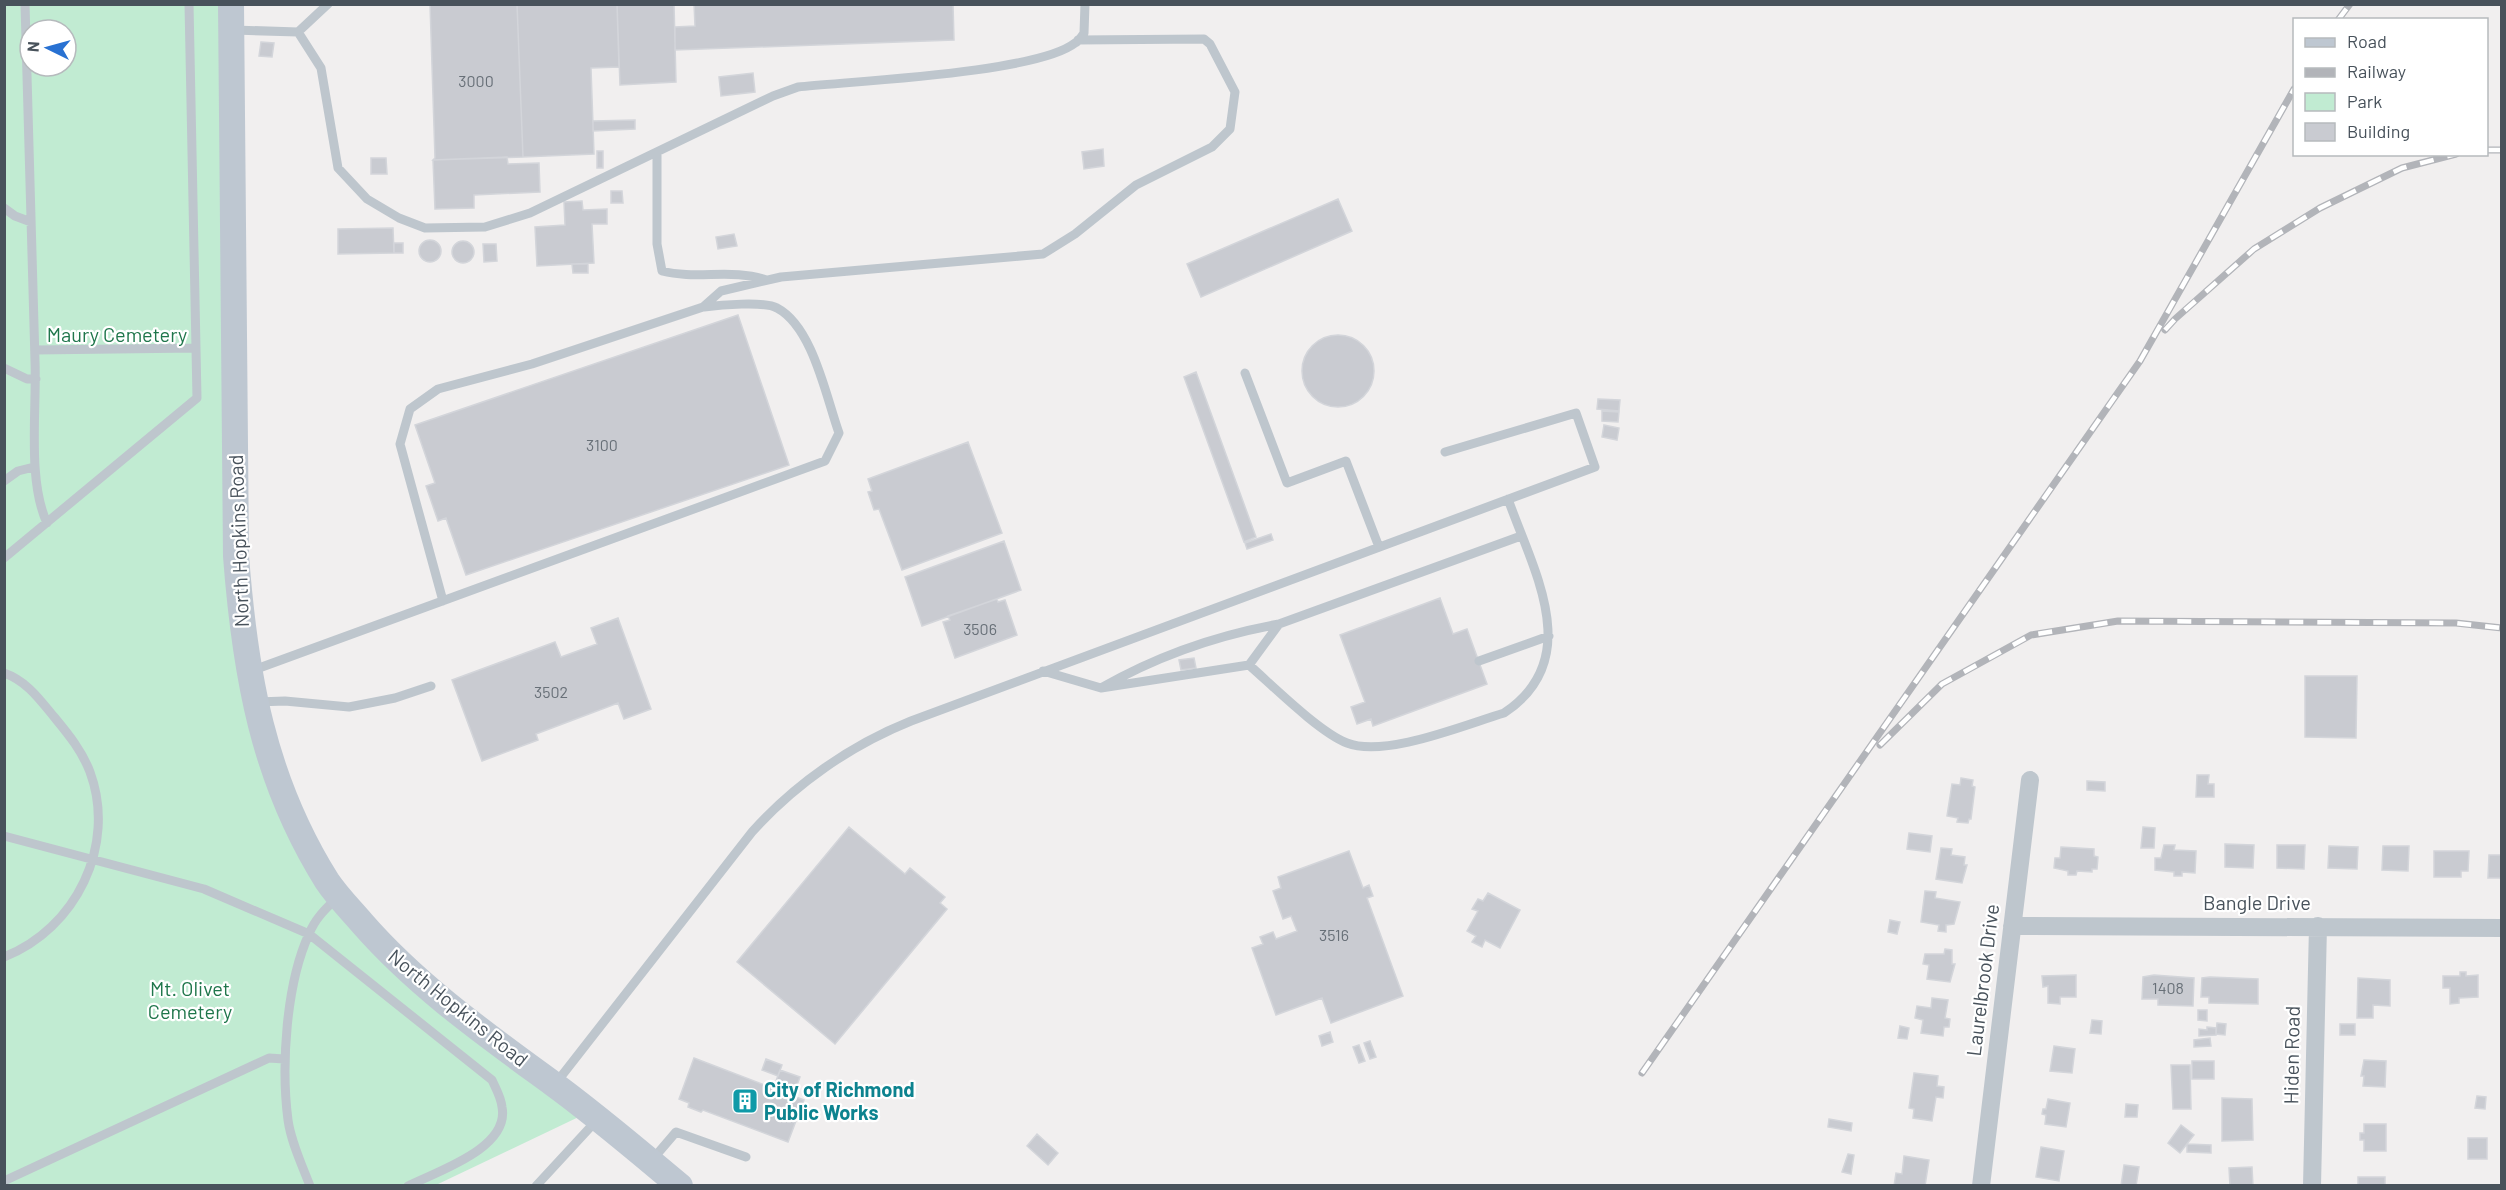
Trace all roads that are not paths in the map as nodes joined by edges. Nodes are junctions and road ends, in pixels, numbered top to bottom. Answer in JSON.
{"nodes":[{"id":1,"x":25,"y":4,"type":"edge"},
{"id":2,"x":189,"y":4,"type":"edge"},
{"id":3,"x":231,"y":4,"type":"edge"},
{"id":4,"x":328,"y":4,"type":"edge"},
{"id":5,"x":1085,"y":4,"type":"edge"},
{"id":6,"x":231,"y":30,"type":"junction"},
{"id":7,"x":298,"y":32,"type":"junction"},
{"id":8,"x":1078,"y":40,"type":"junction"},
{"id":9,"x":657,"y":154,"type":"junction"},
{"id":10,"x":4,"y":208,"type":"edge"},
{"id":11,"x":32,"y":222,"type":"junction"},
{"id":12,"x":766,"y":280,"type":"junction"},
{"id":13,"x":703,"y":307,"type":"junction"},
{"id":14,"x":196,"y":348,"type":"junction"},
{"id":15,"x":35,"y":350,"type":"junction"},
{"id":16,"x":4,"y":368,"type":"edge"},
{"id":17,"x":1245,"y":373,"type":"dead end"},
{"id":18,"x":36,"y":379,"type":"junction"},
{"id":19,"x":1444,"y":452,"type":"dead end"},
{"id":20,"x":34,"y":466,"type":"junction"},
{"id":21,"x":4,"y":482,"type":"edge"},
{"id":22,"x":1508,"y":499,"type":"junction"},
{"id":23,"x":47,"y":523,"type":"junction"},
{"id":24,"x":1521,"y":536,"type":"junction"},
{"id":25,"x":1379,"y":547,"type":"junction"},
{"id":26,"x":4,"y":558,"type":"edge"},
{"id":27,"x":443,"y":601,"type":"junction"},
{"id":28,"x":1279,"y":624,"type":"junction"},
{"id":29,"x":1549,"y":636,"type":"junction"},
{"id":30,"x":1479,"y":662,"type":"dead end"},
{"id":31,"x":1249,"y":665,"type":"junction"},
{"id":32,"x":1043,"y":671,"type":"junction"},
{"id":33,"x":249,"y":672,"type":"junction"},
{"id":34,"x":4,"y":673,"type":"edge"},
{"id":35,"x":431,"y":686,"type":"dead end"},
{"id":36,"x":1101,"y":688,"type":"junction"},
{"id":37,"x":255,"y":702,"type":"junction"},
{"id":38,"x":2030,"y":780,"type":"dead end"},
{"id":39,"x":4,"y":836,"type":"edge"},
{"id":40,"x":93,"y":859,"type":"junction"},
{"id":41,"x":338,"y":896,"type":"junction"},
{"id":42,"x":2012,"y":926,"type":"junction"},
{"id":43,"x":2318,"y":926,"type":"junction"},
{"id":44,"x":2502,"y":928,"type":"edge"},
{"id":45,"x":309,"y":934,"type":"junction"},
{"id":46,"x":4,"y":957,"type":"edge"},
{"id":47,"x":284,"y":1059,"type":"junction"},
{"id":48,"x":554,"y":1085,"type":"junction"},
{"id":49,"x":598,"y":1119,"type":"junction"},
{"id":50,"x":746,"y":1157,"type":"dead end"},
{"id":51,"x":651,"y":1162,"type":"junction"},
{"id":52,"x":4,"y":1181,"type":"edge"},
{"id":53,"x":310,"y":1185,"type":"edge"},
{"id":54,"x":408,"y":1185,"type":"edge"},
{"id":55,"x":536,"y":1185,"type":"edge"},
{"id":56,"x":680,"y":1185,"type":"edge"},
{"id":57,"x":1981,"y":1185,"type":"edge"},
{"id":58,"x":2312,"y":1185,"type":"edge"}],
"edges":[{"from":1,"to":11,"type":"lane"},
{"from":2,"to":14,"type":"lane"},
{"from":3,"to":6,"type":"main road","name":"North Hopkins Road"},
{"from":4,"to":7,"type":"lane"},
{"from":5,"to":8,"type":"lane"},
{"from":6,"to":7,"type":"lane"},
{"from":6,"to":33,"type":"main road","name":"North Hopkins Road"},
{"from":7,"to":9,"type":"lane"},
{"from":8,"to":9,"type":"lane"},
{"from":8,"to":12,"type":"lane"},
{"from":9,"to":12,"type":"lane"},
{"from":10,"to":11,"type":"lane"},
{"from":11,"to":15,"type":"lane"},
{"from":12,"to":13,"type":"lane"},
{"from":13,"to":27,"type":"lane"},
{"from":13,"to":27,"type":"lane"},
{"from":14,"to":15,"type":"lane"},
{"from":14,"to":23,"type":"lane"},
{"from":15,"to":18,"type":"lane"},
{"from":16,"to":18,"type":"lane"},
{"from":17,"to":25,"type":"lane"},
{"from":18,"to":20,"type":"lane"},
{"from":19,"to":22,"type":"lane"},
{"from":20,"to":21,"type":"lane"},
{"from":20,"to":23,"type":"lane"},
{"from":22,"to":24,"type":"lane"},
{"from":22,"to":25,"type":"lane"},
{"from":23,"to":26,"type":"lane"},
{"from":24,"to":28,"type":"lane"},
{"from":24,"to":29,"type":"lane"},
{"from":25,"to":32,"type":"lane"},
{"from":27,"to":33,"type":"lane"},
{"from":28,"to":31,"type":"lane"},
{"from":28,"to":36,"type":"lane"},
{"from":29,"to":30,"type":"lane"},
{"from":29,"to":31,"type":"lane"},
{"from":31,"to":36,"type":"lane"},
{"from":32,"to":36,"type":"lane"},
{"from":32,"to":48,"type":"lane"},
{"from":33,"to":37,"type":"main road","name":"North Hopkins Road"},
{"from":34,"to":40,"type":"lane"},
{"from":35,"to":37,"type":"lane"},
{"from":37,"to":41,"type":"main road","name":"North Hopkins Road"},
{"from":38,"to":42,"type":"street","name":"Laurelbrook Drive"},
{"from":39,"to":40,"type":"lane"},
{"from":40,"to":45,"type":"lane"},
{"from":40,"to":46,"type":"lane"},
{"from":41,"to":45,"type":"lane"},
{"from":41,"to":48,"type":"main road","name":"North Hopkins Road"},
{"from":42,"to":43,"type":"street","name":"Bangle Drive"},
{"from":42,"to":57,"type":"street","name":"Laurelbrook Drive"},
{"from":43,"to":44,"type":"street","name":"Bangle Drive"},
{"from":43,"to":58,"type":"street","name":"Hiden Road"},
{"from":45,"to":47,"type":"lane"},
{"from":45,"to":54,"type":"lane"},
{"from":47,"to":52,"type":"lane"},
{"from":47,"to":53,"type":"lane"},
{"from":48,"to":49,"type":"main road","name":"North Hopkins Road"},
{"from":49,"to":51,"type":"main road","name":"North Hopkins Road"},
{"from":49,"to":55,"type":"lane"},
{"from":50,"to":51,"type":"lane"},
{"from":51,"to":56,"type":"main road","name":"North Hopkins Road"}]}
